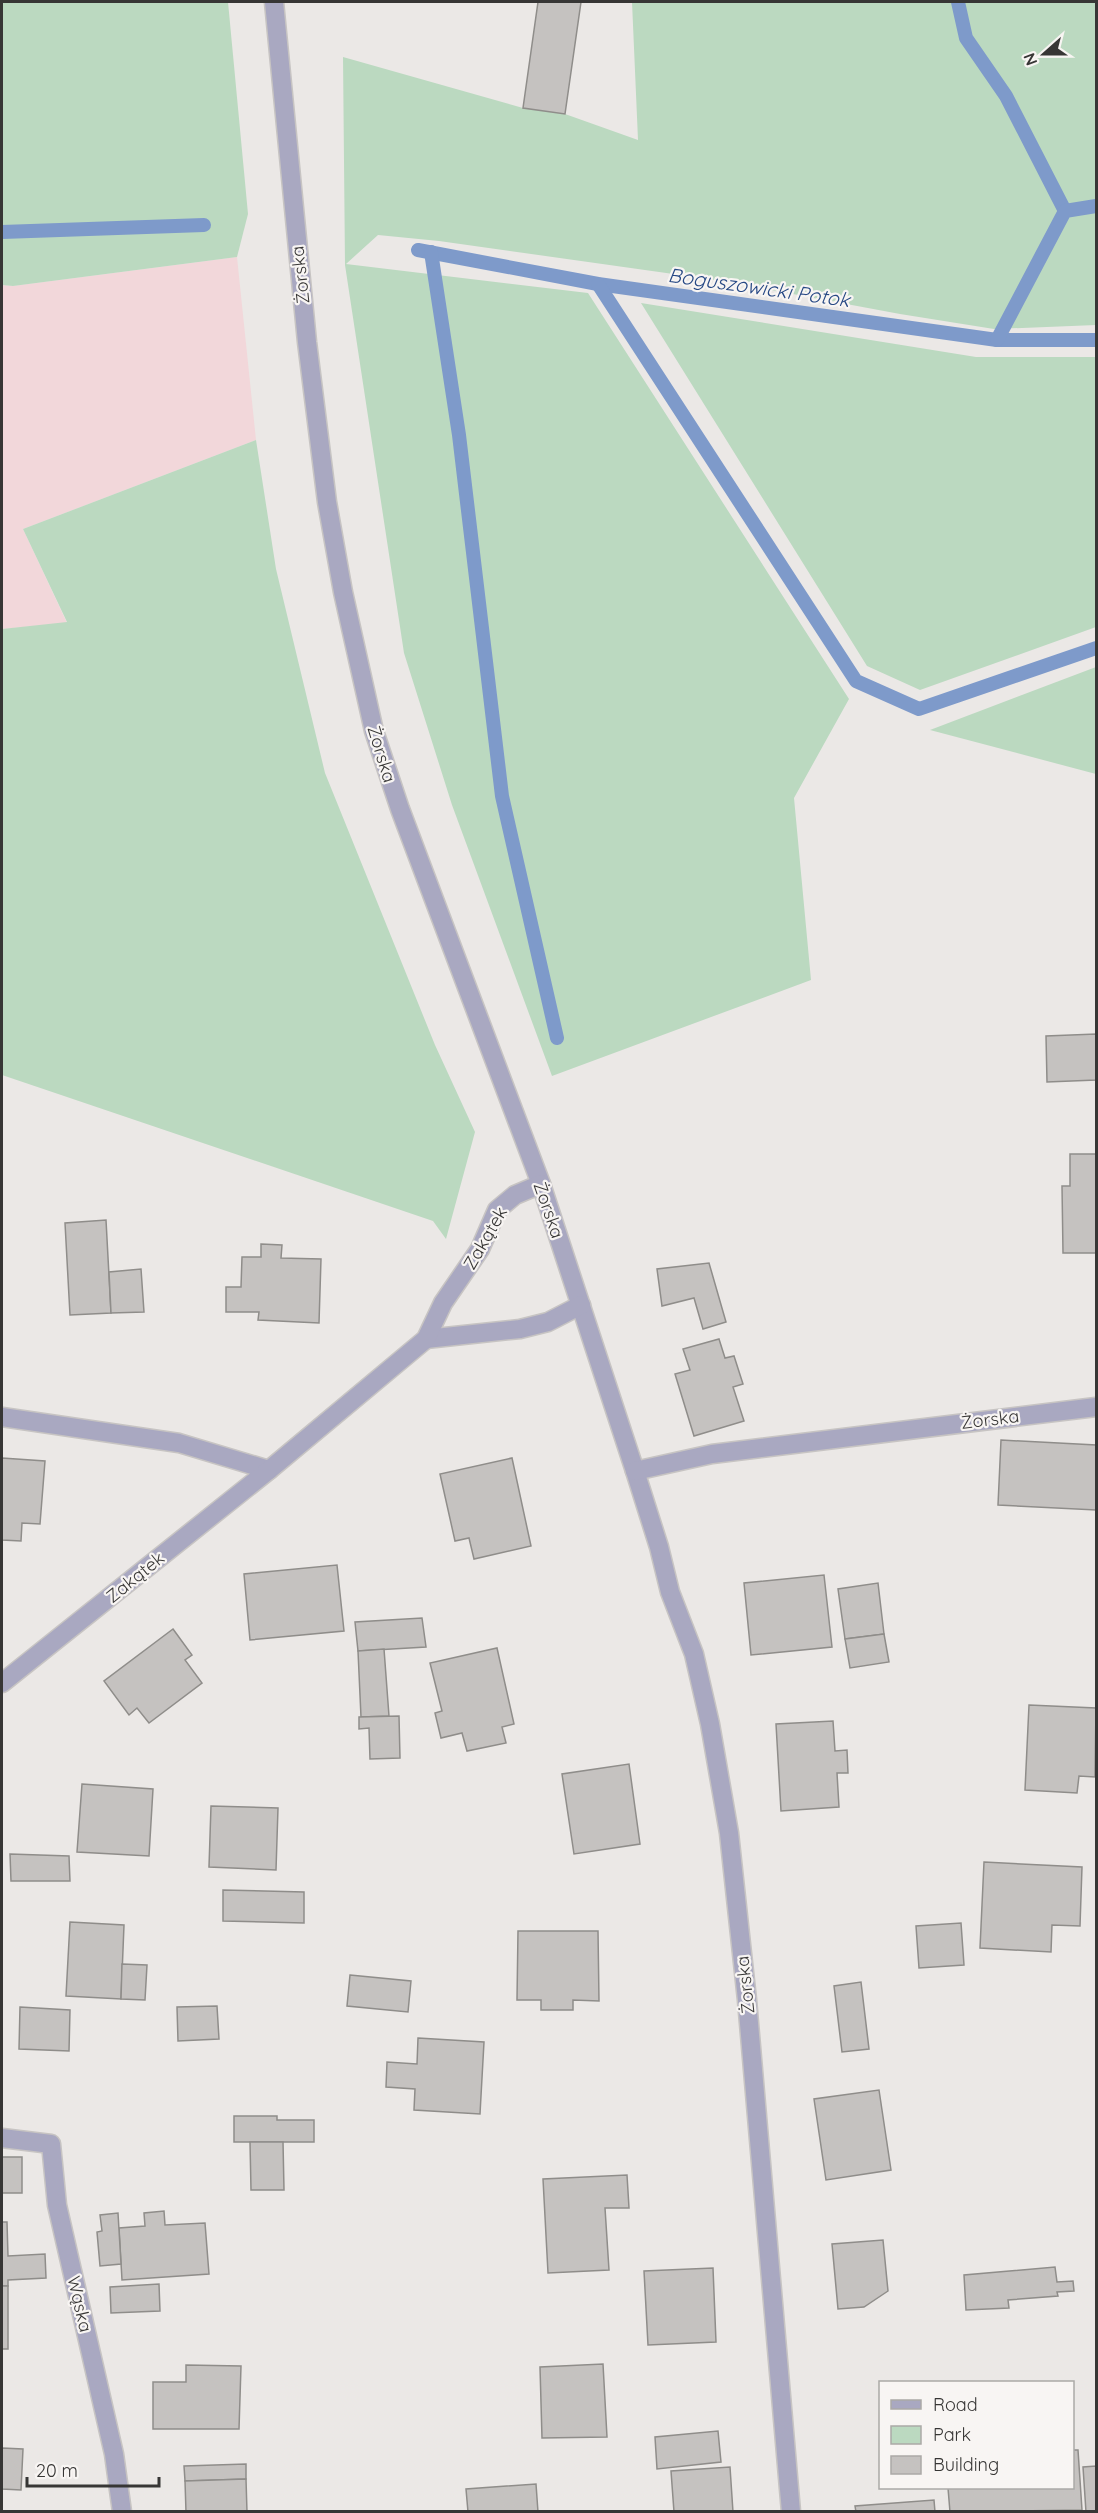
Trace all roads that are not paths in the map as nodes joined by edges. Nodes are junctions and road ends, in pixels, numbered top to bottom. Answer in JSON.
{"nodes":[{"id":1,"x":274,"y":2,"type":"edge"},
{"id":2,"x":541,"y":1184,"type":"junction"},
{"id":3,"x":581,"y":1305,"type":"junction"},
{"id":4,"x":426,"y":1339,"type":"junction"},
{"id":5,"x":1096,"y":1407,"type":"edge"},
{"id":6,"x":2,"y":1417,"type":"edge"},
{"id":7,"x":269,"y":1470,"type":"junction"},
{"id":8,"x":635,"y":1471,"type":"junction"},
{"id":9,"x":2,"y":1683,"type":"edge"},
{"id":10,"x":2,"y":2138,"type":"edge"},
{"id":11,"x":122,"y":2511,"type":"edge"},
{"id":12,"x":791,"y":2511,"type":"edge"}],
"edges":[{"from":1,"to":2,"type":"street","name":"Żorska"},
{"from":2,"to":3,"type":"street","name":"Żorska"},
{"from":2,"to":4,"type":"street","name":"Zakątek"},
{"from":3,"to":4,"type":"street"},
{"from":3,"to":8,"type":"street","name":"Żorska"},
{"from":4,"to":7,"type":"street","name":"Zakątek"},
{"from":5,"to":8,"type":"street","name":"Żorska"},
{"from":6,"to":7,"type":"street"},
{"from":7,"to":9,"type":"street","name":"Zakątek"},
{"from":8,"to":12,"type":"street","name":"Żorska"},
{"from":10,"to":11,"type":"street","name":"Wąska"}]}
